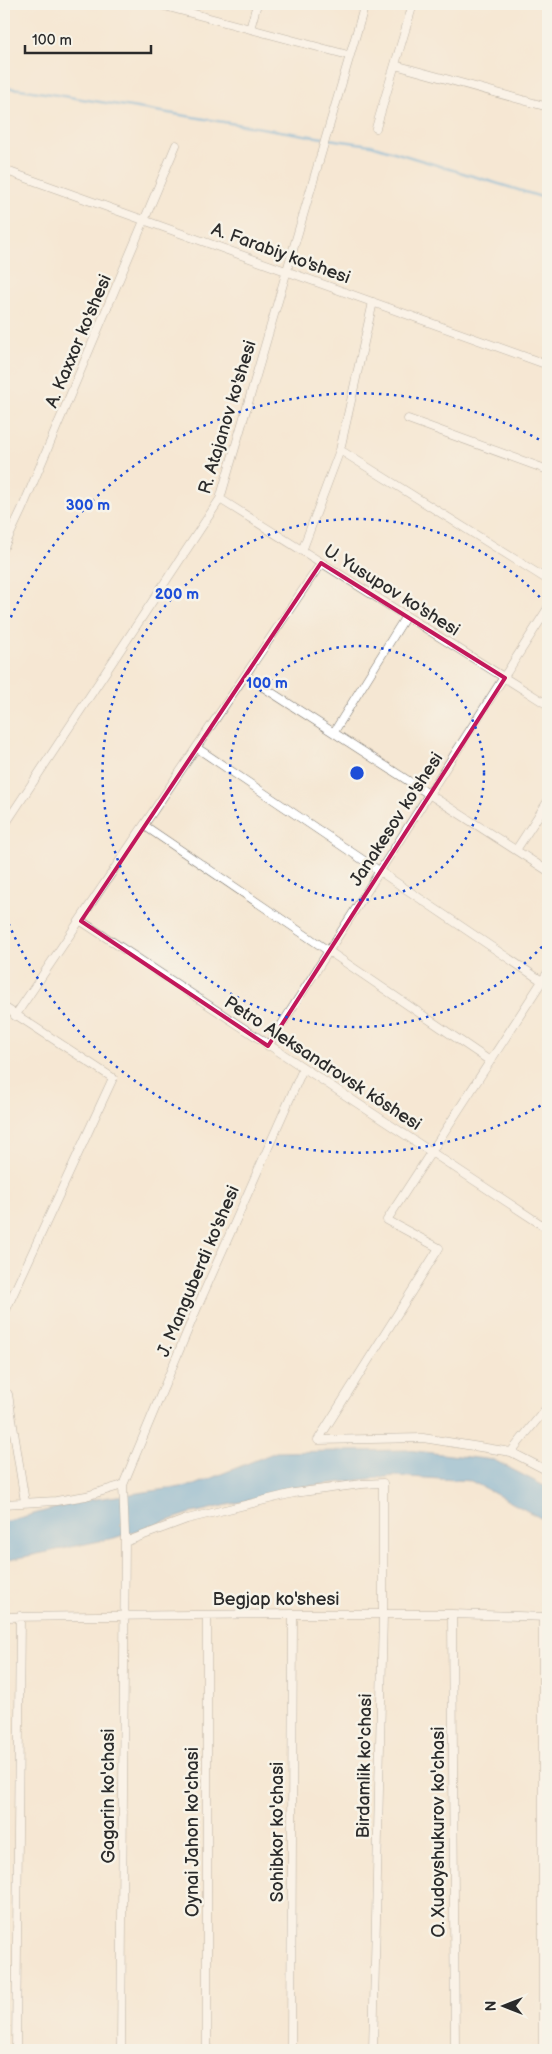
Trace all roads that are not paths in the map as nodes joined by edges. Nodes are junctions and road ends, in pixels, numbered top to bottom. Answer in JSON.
{"nodes":[{"id":1,"x":157,"y":4,"type":"edge"},
{"id":2,"x":257,"y":4,"type":"edge"},
{"id":3,"x":365,"y":4,"type":"edge"},
{"id":4,"x":413,"y":4,"type":"edge"},
{"id":5,"x":250,"y":29,"type":"junction"},
{"id":6,"x":348,"y":55,"type":"junction"},
{"id":7,"x":395,"y":65,"type":"junction"},
{"id":8,"x":548,"y":107,"type":"edge"},
{"id":9,"x":376,"y":128,"type":"dead end"},
{"id":10,"x":176,"y":145,"type":"dead end"},
{"id":11,"x":4,"y":170,"type":"edge"},
{"id":12,"x":146,"y":220,"type":"junction"},
{"id":13,"x":286,"y":271,"type":"junction"},
{"id":14,"x":373,"y":302,"type":"junction"},
{"id":15,"x":548,"y":365,"type":"edge"},
{"id":16,"x":408,"y":419,"type":"dead end"},
{"id":17,"x":340,"y":450,"type":"junction"},
{"id":18,"x":548,"y":470,"type":"edge"},
{"id":19,"x":220,"y":499,"type":"junction"},
{"id":20,"x":4,"y":547,"type":"edge"},
{"id":21,"x":302,"y":551,"type":"junction"},
{"id":22,"x":321,"y":563,"type":"junction"},
{"id":23,"x":548,"y":580,"type":"edge"},
{"id":24,"x":548,"y":608,"type":"edge"},
{"id":25,"x":406,"y":616,"type":"junction"},
{"id":26,"x":246,"y":676,"type":"junction"},
{"id":27,"x":505,"y":678,"type":"junction"},
{"id":28,"x":548,"y":706,"type":"edge"},
{"id":29,"x":334,"y":732,"type":"junction"},
{"id":30,"x":197,"y":748,"type":"junction"},
{"id":31,"x":430,"y":794,"type":"junction"},
{"id":32,"x":548,"y":801,"type":"edge"},
{"id":33,"x":4,"y":826,"type":"edge"},
{"id":34,"x":145,"y":826,"type":"junction"},
{"id":35,"x":516,"y":850,"type":"junction"},
{"id":36,"x":380,"y":871,"type":"junction"},
{"id":37,"x":548,"y":871,"type":"edge"},
{"id":38,"x":81,"y":921,"type":"junction"},
{"id":39,"x":329,"y":952,"type":"junction"},
{"id":40,"x":548,"y":972,"type":"edge"},
{"id":41,"x":542,"y":981,"type":"junction"},
{"id":42,"x":4,"y":1007,"type":"edge"},
{"id":43,"x":15,"y":1016,"type":"junction"},
{"id":44,"x":268,"y":1046,"type":"junction"},
{"id":45,"x":490,"y":1061,"type":"junction"},
{"id":46,"x":303,"y":1069,"type":"junction"},
{"id":47,"x":430,"y":1152,"type":"junction"},
{"id":48,"x":548,"y":1229,"type":"edge"},
{"id":49,"x":4,"y":1314,"type":"edge"},
{"id":50,"x":4,"y":1393,"type":"edge"},
{"id":51,"x":548,"y":1406,"type":"edge"},
{"id":52,"x":510,"y":1452,"type":"junction"},
{"id":53,"x":548,"y":1471,"type":"edge"},
{"id":54,"x":124,"y":1490,"type":"junction"},
{"id":55,"x":25,"y":1502,"type":"junction"},
{"id":56,"x":4,"y":1504,"type":"edge"},
{"id":57,"x":125,"y":1538,"type":"junction"},
{"id":58,"x":207,"y":1614,"type":"junction"},
{"id":59,"x":293,"y":1614,"type":"junction"},
{"id":60,"x":383,"y":1614,"type":"junction"},
{"id":61,"x":452,"y":1614,"type":"junction"},
{"id":62,"x":124,"y":1615,"type":"junction"},
{"id":63,"x":20,"y":1616,"type":"junction"},
{"id":64,"x":4,"y":1617,"type":"edge"},
{"id":65,"x":546,"y":1617,"type":"edge"},
{"id":66,"x":16,"y":2050,"type":"edge"},
{"id":67,"x":121,"y":2050,"type":"edge"},
{"id":68,"x":207,"y":2050,"type":"edge"},
{"id":69,"x":291,"y":2050,"type":"edge"},
{"id":70,"x":373,"y":2050,"type":"edge"},
{"id":71,"x":454,"y":2050,"type":"edge"},
{"id":72,"x":543,"y":2050,"type":"edge"}],
"edges":[{"from":1,"to":5,"type":"street"},
{"from":2,"to":5,"type":"street"},
{"from":3,"to":6,"type":"street","name":"R. Atajanov ko'shesi"},
{"from":4,"to":7,"type":"street"},
{"from":5,"to":6,"type":"street"},
{"from":6,"to":13,"type":"street","name":"R. Atajanov ko'shesi"},
{"from":7,"to":8,"type":"street"},
{"from":7,"to":9,"type":"street"},
{"from":10,"to":12,"type":"street","name":"A. Kaxxor ko'shesi"},
{"from":11,"to":12,"type":"street","name":"A. Farabiy ko'shesi"},
{"from":12,"to":13,"type":"street","name":"A. Farabiy ko'shesi"},
{"from":12,"to":20,"type":"street","name":"A. Kaxxor ko'shesi"},
{"from":13,"to":14,"type":"street","name":"A. Farabiy ko'shesi"},
{"from":13,"to":19,"type":"street","name":"R. Atajanov ko'shesi"},
{"from":14,"to":15,"type":"street","name":"A. Farabiy ko'shesi"},
{"from":14,"to":17,"type":"street"},
{"from":16,"to":18,"type":"street"},
{"from":17,"to":21,"type":"street"},
{"from":17,"to":23,"type":"street"},
{"from":19,"to":21,"type":"street","name":"U. Yusupov ko'shesi"},
{"from":19,"to":33,"type":"street","name":"R. Atajanov ko'shesi"},
{"from":21,"to":22,"type":"street","name":"U. Yusupov ko'shesi"},
{"from":22,"to":25,"type":"street","name":"U. Yusupov ko'shesi"},
{"from":22,"to":26,"type":"street"},
{"from":24,"to":27,"type":"street","name":"Janakesov ko'shesi"},
{"from":25,"to":27,"type":"street","name":"U. Yusupov ko'shesi"},
{"from":25,"to":29,"type":"street"},
{"from":26,"to":29,"type":"street"},
{"from":26,"to":30,"type":"street"},
{"from":27,"to":28,"type":"street","name":"U. Yusupov ko'shesi"},
{"from":27,"to":31,"type":"street","name":"Janakesov ko'shesi"},
{"from":29,"to":31,"type":"street"},
{"from":30,"to":34,"type":"street"},
{"from":30,"to":36,"type":"street"},
{"from":31,"to":35,"type":"street"},
{"from":31,"to":36,"type":"street","name":"Janakesov ko'shesi"},
{"from":32,"to":35,"type":"street"},
{"from":34,"to":38,"type":"street"},
{"from":34,"to":39,"type":"street"},
{"from":35,"to":37,"type":"street"},
{"from":36,"to":39,"type":"street","name":"Janakesov ko'shesi"},
{"from":36,"to":41,"type":"street"},
{"from":38,"to":43,"type":"street"},
{"from":38,"to":44,"type":"street","name":"Petro Aleksandrovsk kóshesi"},
{"from":39,"to":44,"type":"street","name":"Janakesov ko'shesi"},
{"from":39,"to":45,"type":"street"},
{"from":40,"to":41,"type":"street"},
{"from":41,"to":45,"type":"street"},
{"from":42,"to":43,"type":"street"},
{"from":43,"to":49,"type":"street"},
{"from":44,"to":46,"type":"street","name":"Petro Aleksandrovsk kóshesi"},
{"from":45,"to":47,"type":"street"},
{"from":46,"to":47,"type":"street","name":"Petro Aleksandrovsk kóshesi"},
{"from":46,"to":54,"type":"street","name":"J. Manguberdi ko'shesi"},
{"from":47,"to":48,"type":"street","name":"Petro Aleksandrovsk kóshesi"},
{"from":47,"to":52,"type":"street"},
{"from":50,"to":55,"type":"street"},
{"from":51,"to":52,"type":"street"},
{"from":52,"to":53,"type":"street"},
{"from":54,"to":55,"type":"street"},
{"from":54,"to":57,"type":"street","name":"Gagarin ko'chasi"},
{"from":55,"to":56,"type":"street"},
{"from":57,"to":60,"type":"street","name":"Birdamlik ko'chasi"},
{"from":57,"to":62,"type":"street","name":"Gagarin ko'chasi"},
{"from":58,"to":59,"type":"street","name":"Begjap ko'shesi"},
{"from":58,"to":62,"type":"street","name":"Begjap ko'shesi"},
{"from":58,"to":68,"type":"street","name":"Oynai Jahon ko'chasi"},
{"from":59,"to":60,"type":"street","name":"Begjap ko'shesi"},
{"from":59,"to":69,"type":"street","name":"Sohibkor ko'chasi"},
{"from":60,"to":61,"type":"street","name":"Begjap ko'shesi"},
{"from":60,"to":70,"type":"street","name":"Birdamlik ko'chasi"},
{"from":61,"to":65,"type":"street","name":"Begjap ko'shesi"},
{"from":61,"to":71,"type":"street","name":"O. Xudoyshukurov ko'chasi"},
{"from":62,"to":63,"type":"street","name":"Begjap ko'shesi"},
{"from":62,"to":67,"type":"street","name":"Gagarin ko'chasi"},
{"from":63,"to":64,"type":"street","name":"Begjap ko'shesi"},
{"from":63,"to":66,"type":"street"},
{"from":65,"to":72,"type":"street"}]}
